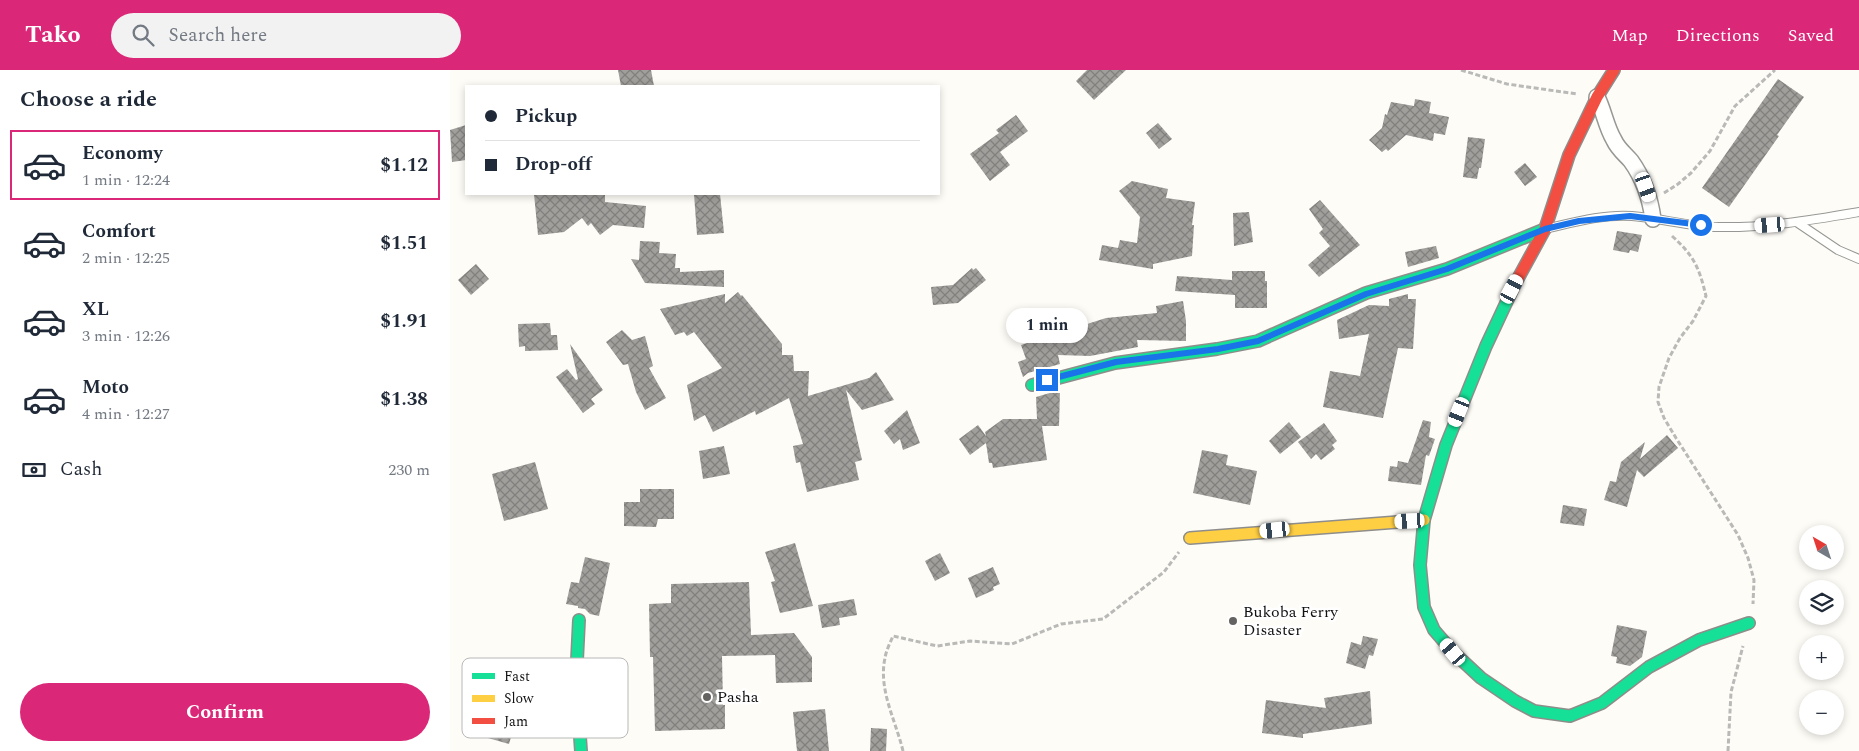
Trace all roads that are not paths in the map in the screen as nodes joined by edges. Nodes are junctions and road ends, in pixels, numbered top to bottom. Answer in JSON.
{"nodes":[{"id":1,"x":1614,"y":70,"type":"edge"},
{"id":2,"x":1597,"y":97,"type":"junction"},
{"id":3,"x":1859,"y":212,"type":"edge"},
{"id":4,"x":1653,"y":219,"type":"junction"},
{"id":5,"x":1798,"y":223,"type":"junction"},
{"id":6,"x":1545,"y":229,"type":"junction"},
{"id":7,"x":1859,"y":259,"type":"edge"},
{"id":8,"x":1032,"y":385,"type":"dead end"},
{"id":9,"x":1424,"y":520,"type":"junction"},
{"id":10,"x":1190,"y":538,"type":"road end"},
{"id":11,"x":579,"y":620,"type":"dead end"},
{"id":12,"x":1749,"y":623,"type":"road end"},
{"id":13,"x":577,"y":658,"type":"edge"},
{"id":14,"x":580,"y":738,"type":"edge"},
{"id":15,"x":581,"y":751,"type":"edge"}],
"edges":[{"from":1,"to":2,"type":"street"},
{"from":2,"to":4,"type":"street"},
{"from":2,"to":6,"type":"street"},
{"from":3,"to":5,"type":"lane"},
{"from":4,"to":5,"type":"lane"},
{"from":4,"to":6,"type":"lane"},
{"from":5,"to":7,"type":"lane"},
{"from":6,"to":8,"type":"street"},
{"from":6,"to":9,"type":"street"},
{"from":9,"to":10,"type":"street"},
{"from":9,"to":12,"type":"street"},
{"from":11,"to":13,"type":"street"},
{"from":14,"to":15,"type":"street"}]}
